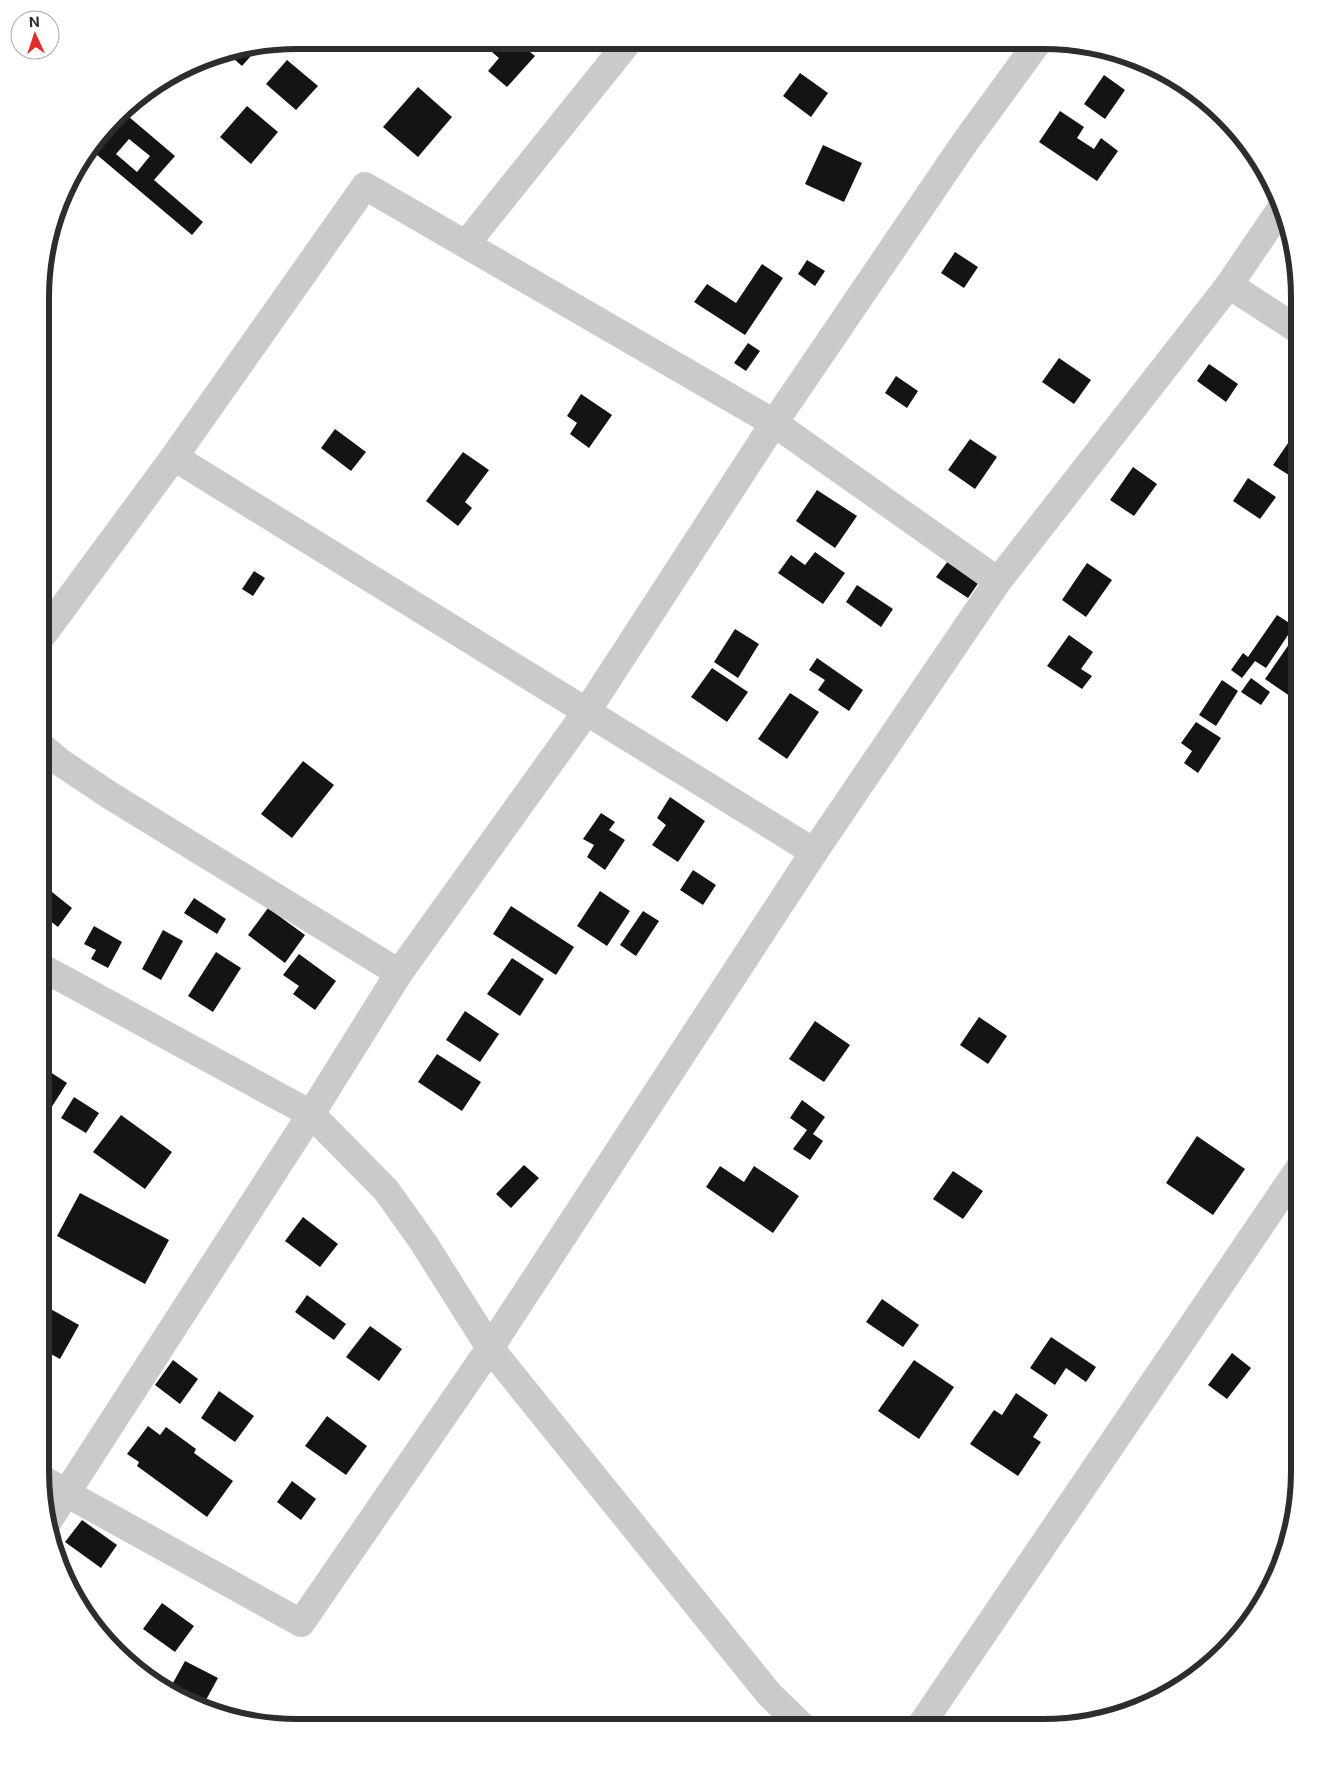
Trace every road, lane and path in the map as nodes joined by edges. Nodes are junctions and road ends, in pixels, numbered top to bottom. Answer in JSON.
{"nodes":[{"id":1,"x":624,"y":49,"type":"edge"},
{"id":2,"x":1033,"y":49,"type":"edge"},
{"id":3,"x":1277,"y":214,"type":"edge"},
{"id":4,"x":466,"y":244,"type":"junction"},
{"id":5,"x":1230,"y":285,"type":"junction"},
{"id":6,"x":1291,"y":325,"type":"edge"},
{"id":7,"x":774,"y":423,"type":"junction"},
{"id":8,"x":174,"y":457,"type":"junction"},
{"id":9,"x":998,"y":581,"type":"junction"},
{"id":10,"x":49,"y":627,"type":"edge"},
{"id":11,"x":587,"y":711,"type":"junction"},
{"id":12,"x":49,"y":753,"type":"edge"},
{"id":13,"x":814,"y":852,"type":"junction"},
{"id":14,"x":49,"y":971,"type":"edge"},
{"id":15,"x":399,"y":973,"type":"junction"},
{"id":16,"x":311,"y":1114,"type":"junction"},
{"id":17,"x":1291,"y":1180,"type":"edge"},
{"id":18,"x":490,"y":1348,"type":"junction"},
{"id":19,"x":49,"y":1483,"type":"edge"},
{"id":20,"x":66,"y":1494,"type":"junction"},
{"id":21,"x":53,"y":1514,"type":"edge"},
{"id":22,"x":795,"y":1719,"type":"edge"},
{"id":23,"x":925,"y":1719,"type":"edge"}],
"edges":[{"from":1,"to":4,"type":"street"},
{"from":2,"to":7,"type":"street"},
{"from":3,"to":5,"type":"street"},
{"from":4,"to":7,"type":"street"},
{"from":4,"to":8,"type":"street"},
{"from":5,"to":6,"type":"street"},
{"from":5,"to":9,"type":"street"},
{"from":7,"to":9,"type":"street"},
{"from":7,"to":11,"type":"street"},
{"from":8,"to":10,"type":"street"},
{"from":8,"to":11,"type":"street"},
{"from":9,"to":13,"type":"street"},
{"from":11,"to":13,"type":"street"},
{"from":11,"to":15,"type":"street"},
{"from":12,"to":15,"type":"street"},
{"from":13,"to":18,"type":"street"},
{"from":14,"to":16,"type":"street"},
{"from":15,"to":16,"type":"street"},
{"from":16,"to":18,"type":"street"},
{"from":16,"to":20,"type":"street"},
{"from":17,"to":23,"type":"street"},
{"from":18,"to":20,"type":"street"},
{"from":18,"to":22,"type":"street"},
{"from":19,"to":20,"type":"street"},
{"from":20,"to":21,"type":"street"}]}
